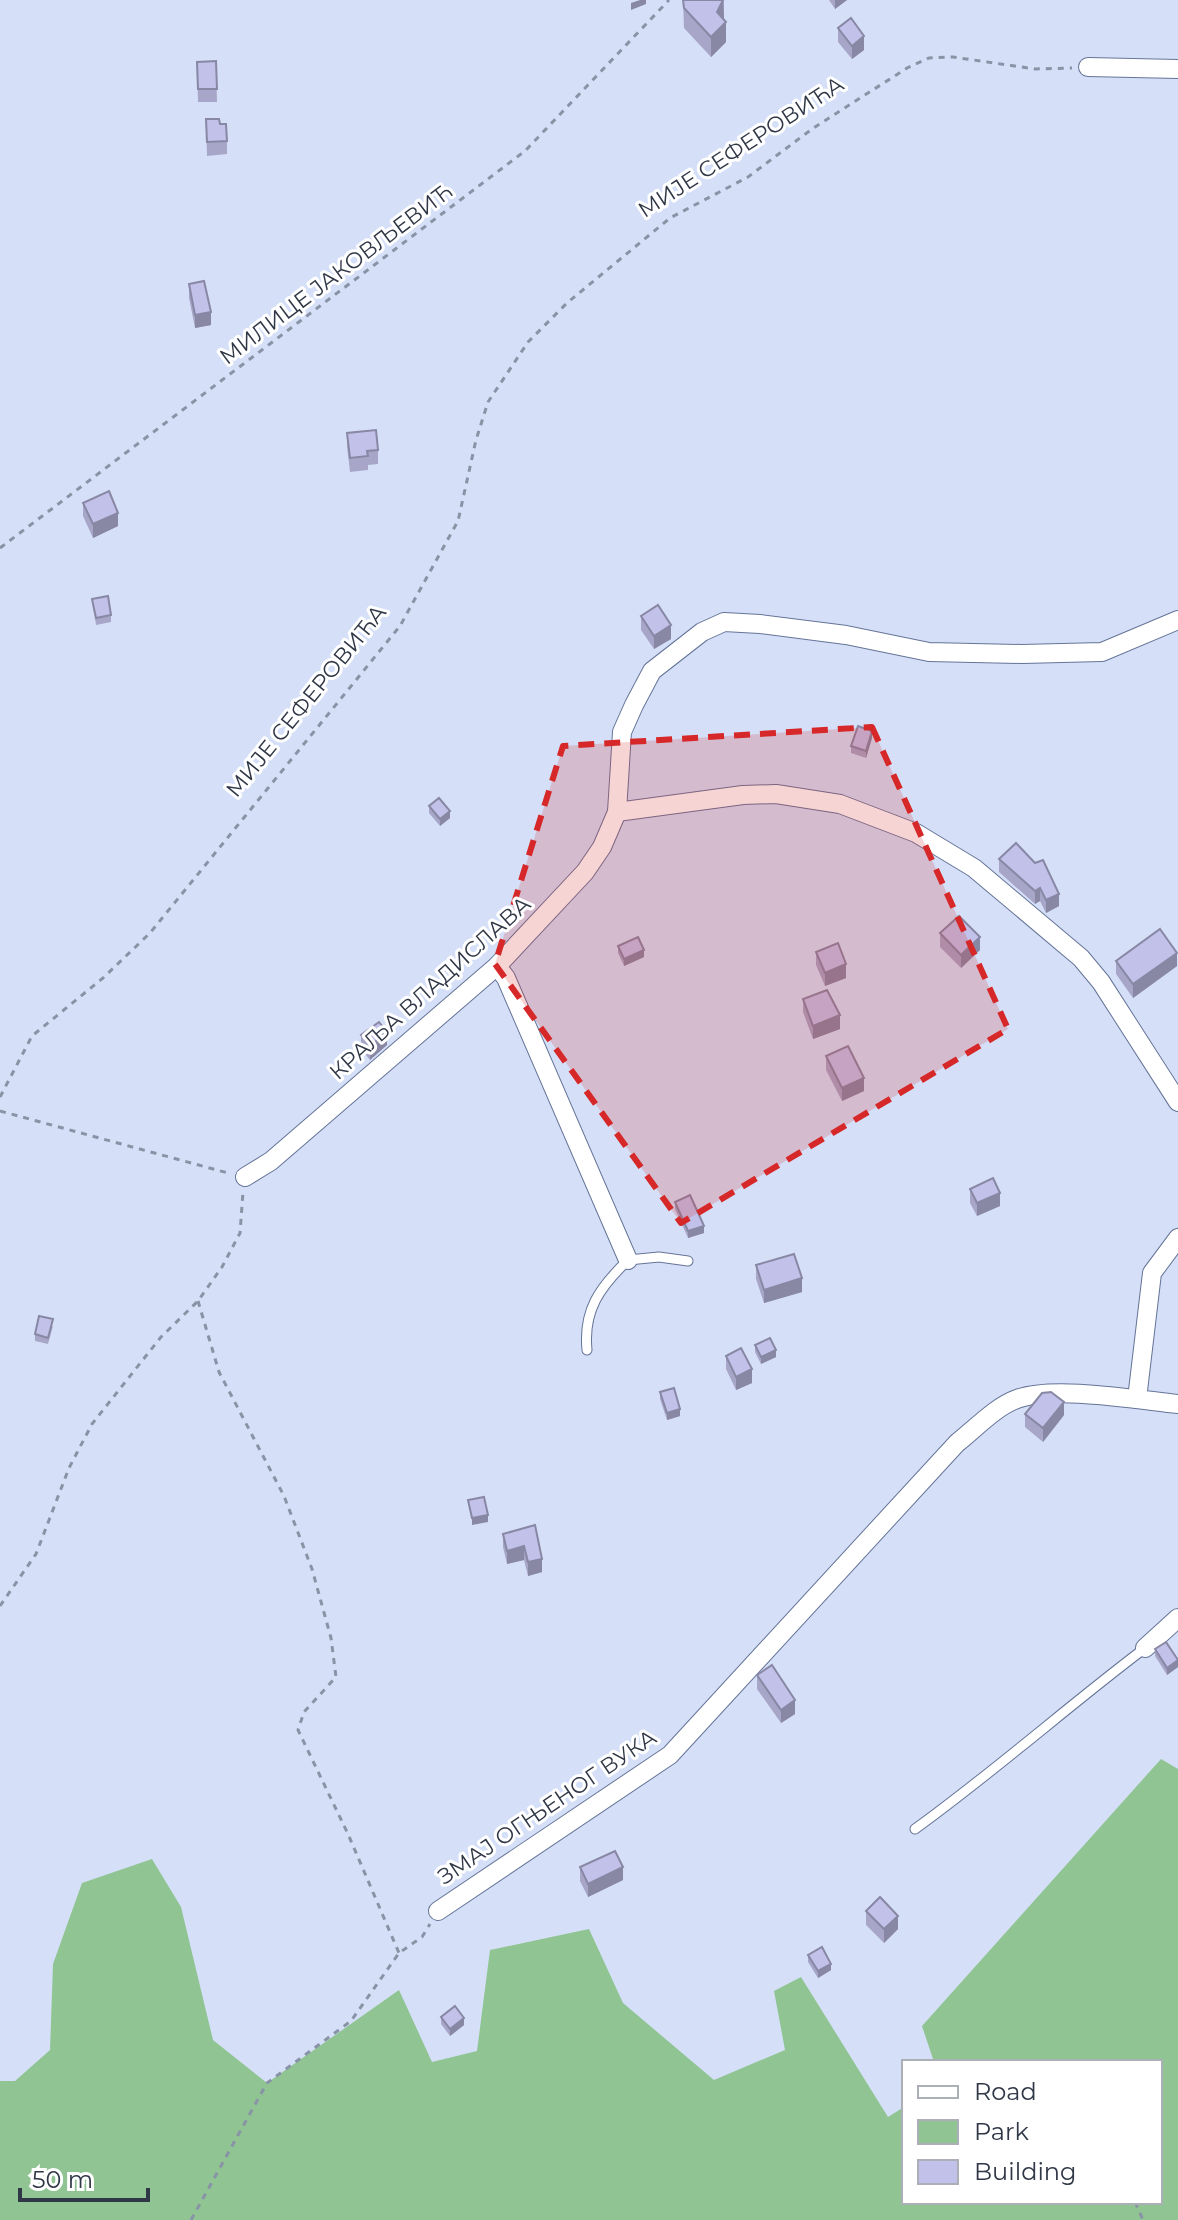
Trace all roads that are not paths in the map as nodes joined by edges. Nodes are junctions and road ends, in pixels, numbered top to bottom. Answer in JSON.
{"nodes":[{"id":1,"x":1088,"y":67,"type":"road end"},
{"id":2,"x":1178,"y":69,"type":"edge"},
{"id":3,"x":1178,"y":620,"type":"edge"},
{"id":4,"x":617,"y":812,"type":"junction"},
{"id":5,"x":497,"y":966,"type":"junction"},
{"id":6,"x":1178,"y":1102,"type":"edge"},
{"id":7,"x":245,"y":1177,"type":"road end"},
{"id":8,"x":1178,"y":1238,"type":"edge"},
{"id":9,"x":628,"y":1260,"type":"junction"},
{"id":10,"x":688,"y":1261,"type":"dead end"},
{"id":11,"x":587,"y":1350,"type":"dead end"},
{"id":12,"x":1137,"y":1399,"type":"junction"},
{"id":13,"x":1178,"y":1404,"type":"edge"},
{"id":14,"x":1178,"y":1618,"type":"edge"},
{"id":15,"x":1145,"y":1648,"type":"joint"},
{"id":16,"x":915,"y":1829,"type":"dead end"},
{"id":17,"x":438,"y":1911,"type":"road end"}],
"edges":[{"from":1,"to":2,"type":"street"},
{"from":3,"to":4,"type":"street","name":"КРАЉА ВЛАДИСЛАВА"},
{"from":4,"to":5,"type":"street","name":"КРАЉА ВЛАДИСЛАВА"},
{"from":4,"to":6,"type":"street"},
{"from":5,"to":7,"type":"street","name":"КРАЉА ВЛАДИСЛАВА"},
{"from":5,"to":9,"type":"street"},
{"from":8,"to":12,"type":"street"},
{"from":9,"to":10,"type":"lane"},
{"from":9,"to":11,"type":"lane"},
{"from":12,"to":13,"type":"street","name":"ЗМАЈ ОГЊЕНОГ ВУКА"},
{"from":12,"to":17,"type":"street","name":"ЗМАЈ ОГЊЕНОГ ВУКА"},
{"from":14,"to":15,"type":"street"},
{"from":15,"to":16,"type":"lane"}]}
